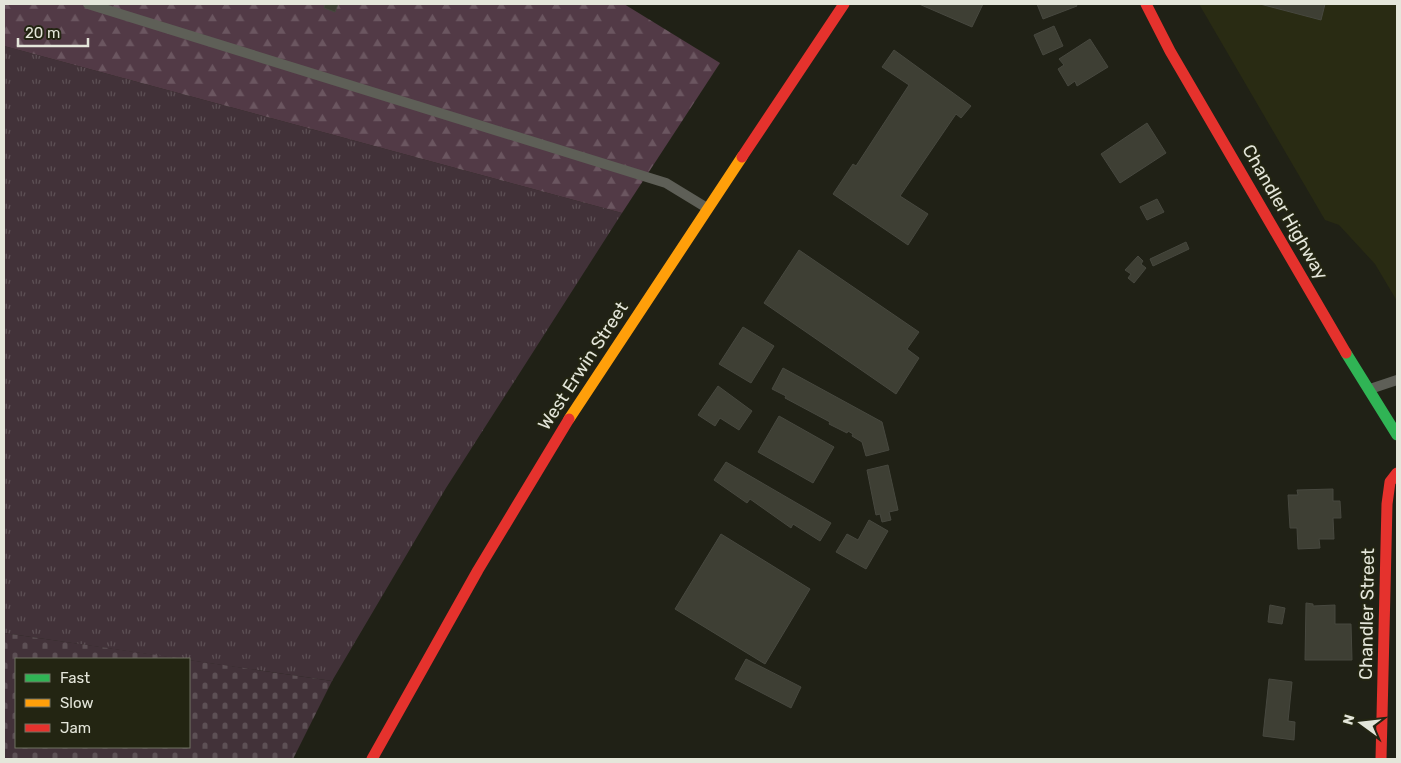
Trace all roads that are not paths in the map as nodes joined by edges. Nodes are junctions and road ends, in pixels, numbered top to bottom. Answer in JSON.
{"nodes":[{"id":1,"x":88,"y":4,"type":"edge"},
{"id":2,"x":844,"y":4,"type":"edge"},
{"id":3,"x":1146,"y":4,"type":"edge"},
{"id":4,"x":708,"y":209,"type":"junction"},
{"id":5,"x":1397,"y":380,"type":"edge"},
{"id":6,"x":1368,"y":390,"type":"junction"},
{"id":7,"x":1397,"y":435,"type":"edge"},
{"id":8,"x":1397,"y":473,"type":"edge"},
{"id":9,"x":372,"y":759,"type":"edge"},
{"id":10,"x":1381,"y":759,"type":"edge"}],
"edges":[{"from":1,"to":4,"type":"lane"},
{"from":2,"to":4,"type":"main road","name":"West Erwin Street"},
{"from":3,"to":6,"type":"main road","name":"Chandler Highway"},
{"from":4,"to":9,"type":"main road","name":"West Erwin Street"},
{"from":5,"to":6,"type":"lane"},
{"from":6,"to":7,"type":"main road","name":"Chandler Highway"},
{"from":8,"to":10,"type":"main road","name":"Chandler Street"}]}
